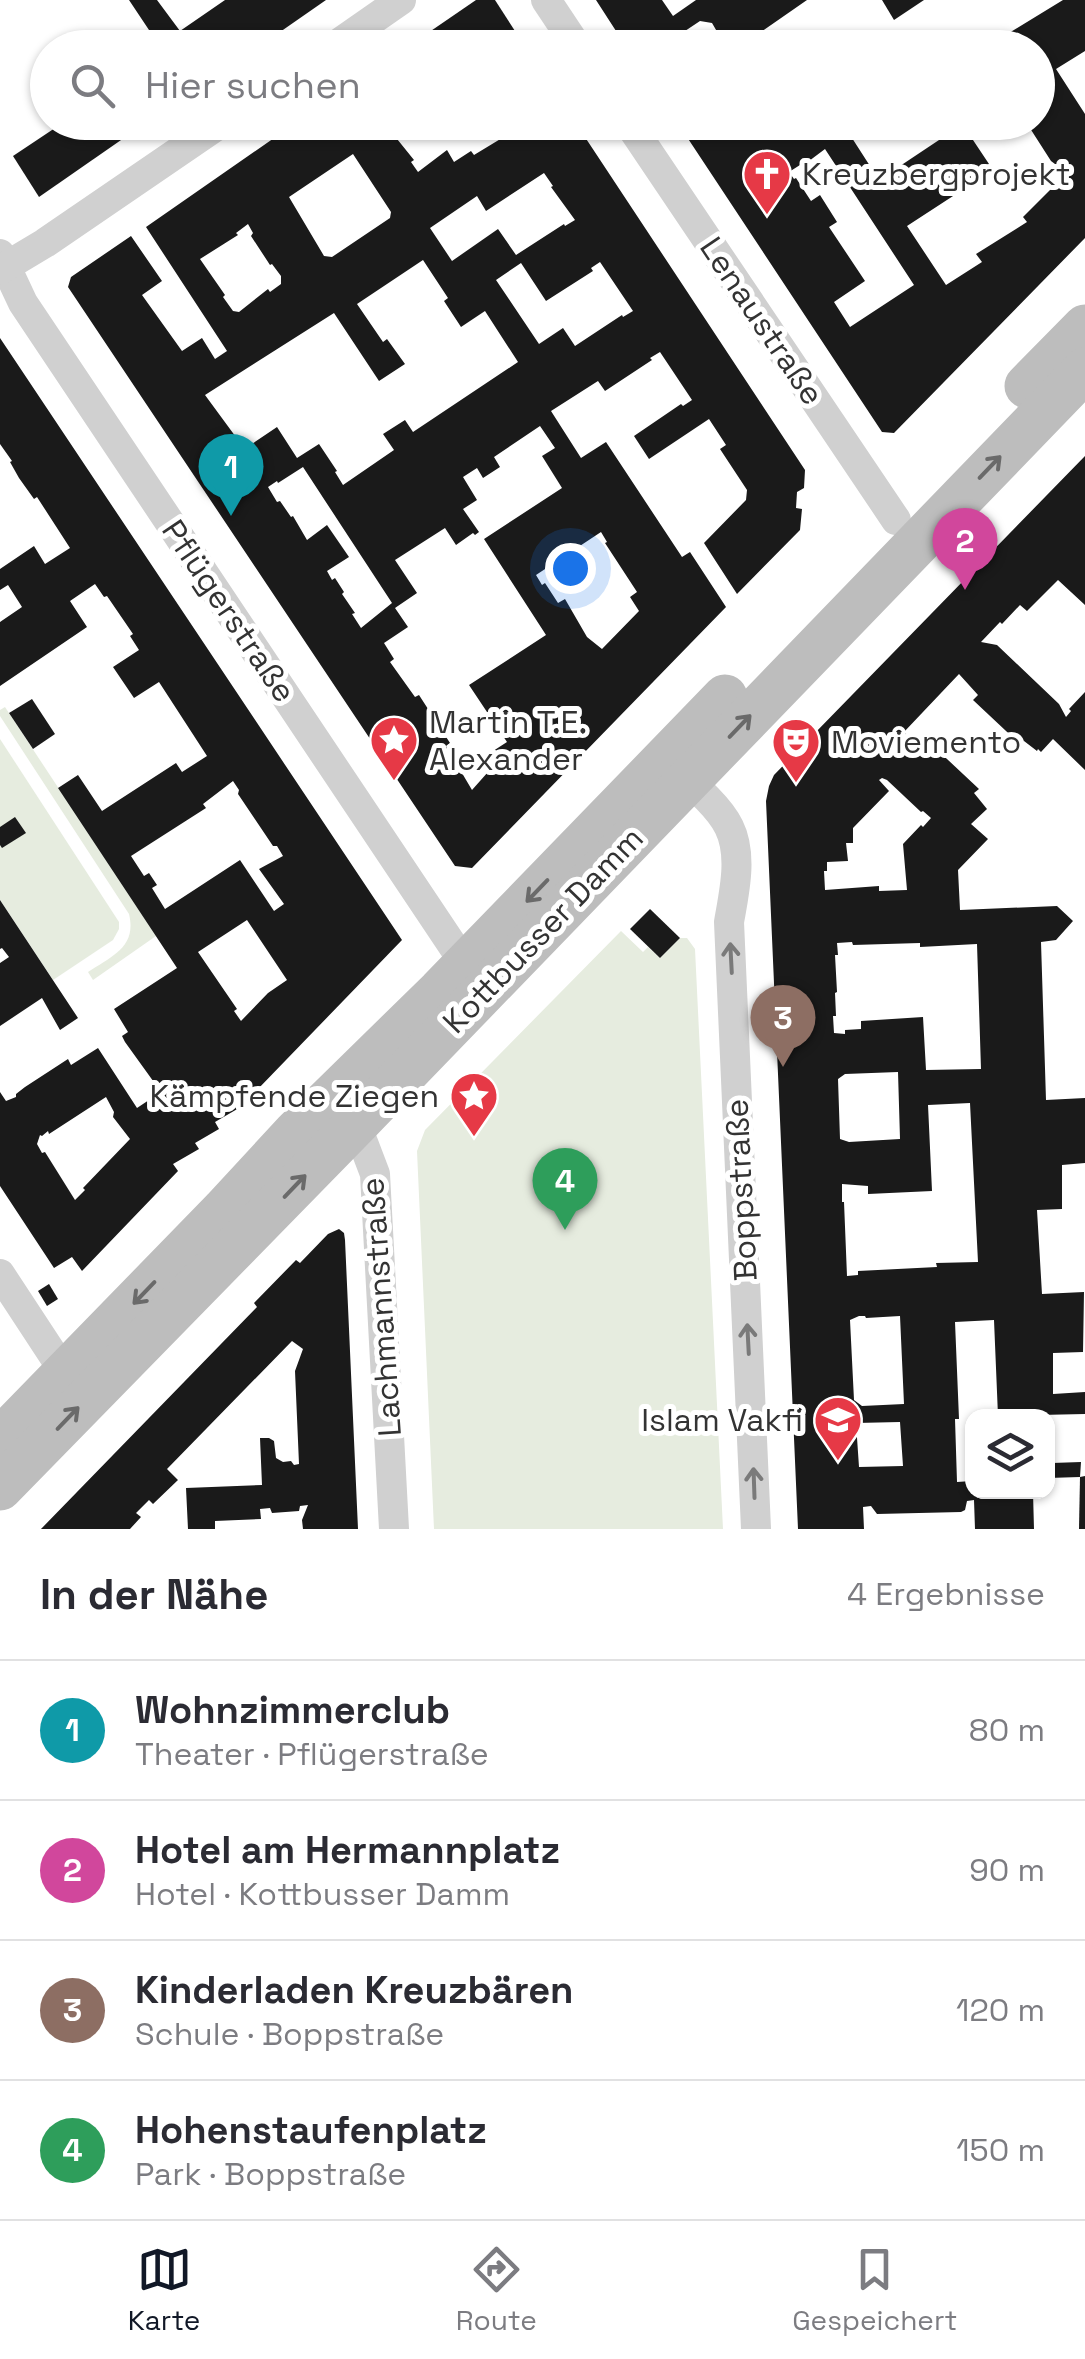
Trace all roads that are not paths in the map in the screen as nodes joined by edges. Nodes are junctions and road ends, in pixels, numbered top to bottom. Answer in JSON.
{"nodes":[{"id":1,"x":401,"y":0,"type":"edge"},
{"id":2,"x":546,"y":0,"type":"edge"},
{"id":3,"x":358,"y":30,"type":"edge"},
{"id":4,"x":566,"y":30,"type":"edge"},
{"id":5,"x":196,"y":140,"type":"edge"},
{"id":6,"x":640,"y":140,"type":"edge"},
{"id":7,"x":2,"y":264,"type":"edge"},
{"id":8,"x":1085,"y":327,"type":"edge"},
{"id":9,"x":1085,"y":370,"type":"edge"},
{"id":10,"x":896,"y":520,"type":"junction"},
{"id":11,"x":676,"y":770,"type":"junction"},
{"id":12,"x":465,"y":964,"type":"junction"},
{"id":13,"x":344,"y":1110,"type":"junction"},
{"id":14,"x":0,"y":1274,"type":"edge"},
{"id":15,"x":66,"y":1374,"type":"junction"},
{"id":16,"x":0,"y":1440,"type":"edge"},
{"id":17,"x":0,"y":1488,"type":"edge"},
{"id":18,"x":394,"y":1529,"type":"edge"},
{"id":19,"x":756,"y":1529,"type":"edge"}],
"edges":[{"from":1,"to":3,"type":"street"},
{"from":2,"to":4,"type":"street"},
{"from":5,"to":7,"type":"street"},
{"from":6,"to":10,"type":"street","name":"Lenaustraße"},
{"from":7,"to":12,"type":"street","name":"Pflügerstraße"},
{"from":8,"to":10,"type":"main road","name":"Kottbusser Damm"},
{"from":11,"to":9,"type":"main road","name":"Kottbusser Damm","one_way":true},
{"from":10,"to":11,"type":"main road","name":"Kottbusser Damm"},
{"from":11,"to":12,"type":"main road","name":"Kottbusser Damm","one_way":true},
{"from":11,"to":13,"type":"main road","name":"Kottbusser Damm"},
{"from":19,"to":11,"type":"street","name":"Boppstraße","one_way":true},
{"from":12,"to":13,"type":"main road","name":"Kottbusser Damm"},
{"from":13,"to":15,"type":"main road","name":"Kottbusser Damm","one_way":true},
{"from":17,"to":13,"type":"main road","name":"Kottbusser Damm","one_way":true},
{"from":13,"to":18,"type":"street","name":"Lachmannstraße"},
{"from":14,"to":15,"type":"street"},
{"from":15,"to":16,"type":"main road","name":"Kottbusser Damm"}]}
